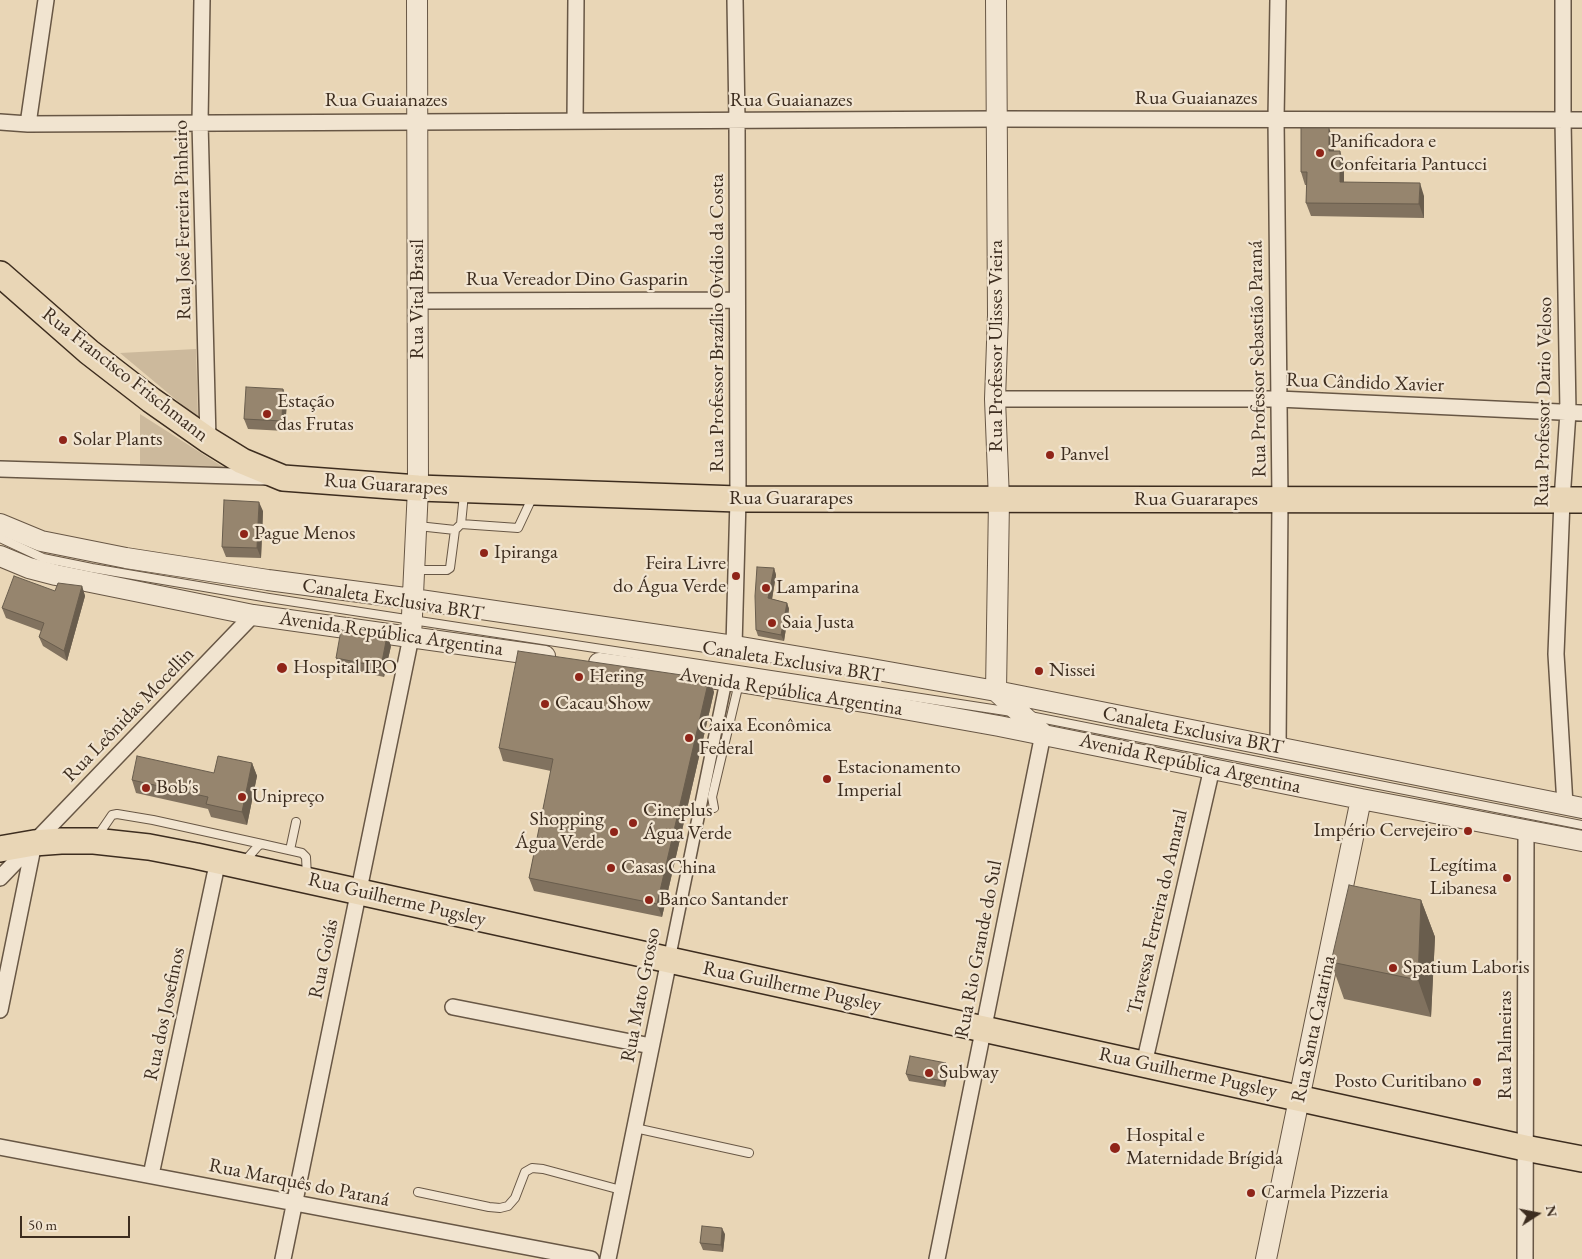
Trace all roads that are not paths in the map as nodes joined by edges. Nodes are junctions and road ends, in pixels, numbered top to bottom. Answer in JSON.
{"nodes":[{"id":1,"x":46,"y":0,"type":"edge"},
{"id":2,"x":202,"y":0,"type":"edge"},
{"id":3,"x":417,"y":0,"type":"edge"},
{"id":4,"x":576,"y":0,"type":"edge"},
{"id":5,"x":735,"y":0,"type":"edge"},
{"id":6,"x":996,"y":0,"type":"edge"},
{"id":7,"x":1278,"y":0,"type":"edge"},
{"id":8,"x":1564,"y":0,"type":"edge"},
{"id":9,"x":996,"y":119,"type":"junction"},
{"id":10,"x":1276,"y":119,"type":"junction"},
{"id":11,"x":575,"y":120,"type":"junction"},
{"id":12,"x":1563,"y":120,"type":"junction"},
{"id":13,"x":1582,"y":120,"type":"edge"},
{"id":14,"x":417,"y":121,"type":"junction"},
{"id":15,"x":737,"y":121,"type":"junction"},
{"id":16,"x":0,"y":122,"type":"edge"},
{"id":17,"x":200,"y":122,"type":"junction"},
{"id":18,"x":28,"y":124,"type":"junction"},
{"id":19,"x":0,"y":274,"type":"edge"},
{"id":20,"x":737,"y":300,"type":"junction"},
{"id":21,"x":418,"y":301,"type":"junction"},
{"id":22,"x":996,"y":399,"type":"junction"},
{"id":23,"x":1278,"y":399,"type":"junction"},
{"id":24,"x":1575,"y":412,"type":"edge"},
{"id":25,"x":208,"y":440,"type":"junction"},
{"id":26,"x":0,"y":469,"type":"edge"},
{"id":27,"x":283,"y":478,"type":"junction"},
{"id":28,"x":418,"y":488,"type":"junction"},
{"id":29,"x":464,"y":490,"type":"junction"},
{"id":30,"x":535,"y":492,"type":"junction"},
{"id":31,"x":738,"y":499,"type":"junction"},
{"id":32,"x":999,"y":500,"type":"junction"},
{"id":33,"x":1280,"y":500,"type":"junction"},
{"id":34,"x":1572,"y":500,"type":"edge"},
{"id":35,"x":0,"y":524,"type":"edge"},
{"id":36,"x":416,"y":526,"type":"junction"},
{"id":37,"x":458,"y":527,"type":"junction"},
{"id":38,"x":0,"y":538,"type":"edge"},
{"id":39,"x":0,"y":556,"type":"edge"},
{"id":40,"x":414,"y":570,"type":"junction"},
{"id":41,"x":413,"y":599,"type":"junction"},
{"id":42,"x":253,"y":615,"type":"junction"},
{"id":43,"x":411,"y":629,"type":"junction"},
{"id":44,"x":734,"y":646,"type":"junction"},
{"id":45,"x":732,"y":682,"type":"junction"},
{"id":46,"x":996,"y":691,"type":"junction"},
{"id":47,"x":1020,"y":714,"type":"junction"},
{"id":48,"x":1043,"y":734,"type":"junction"},
{"id":49,"x":1278,"y":747,"type":"junction"},
{"id":50,"x":1212,"y":768,"type":"junction"},
{"id":51,"x":1361,"y":799,"type":"junction"},
{"id":52,"x":1573,"y":806,"type":"edge"},
{"id":53,"x":714,"y":808,"type":"dead end"},
{"id":54,"x":296,"y":822,"type":"dead end"},
{"id":55,"x":1582,"y":825,"type":"edge"},
{"id":56,"x":1526,"y":831,"type":"junction"},
{"id":57,"x":94,"y":841,"type":"junction"},
{"id":58,"x":1582,"y":841,"type":"edge"},
{"id":59,"x":34,"y":843,"type":"junction"},
{"id":60,"x":262,"y":844,"type":"junction"},
{"id":61,"x":0,"y":849,"type":"edge"},
{"id":62,"x":290,"y":850,"type":"junction"},
{"id":63,"x":229,"y":863,"type":"junction"},
{"id":64,"x":0,"y":878,"type":"edge"},
{"id":65,"x":307,"y":880,"type":"junction"},
{"id":66,"x":358,"y":892,"type":"junction"},
{"id":67,"x":669,"y":960,"type":"junction"},
{"id":68,"x":453,"y":1007,"type":"dead end"},
{"id":69,"x":0,"y":1010,"type":"edge"},
{"id":70,"x":983,"y":1028,"type":"junction"},
{"id":71,"x":651,"y":1046,"type":"junction"},
{"id":72,"x":1144,"y":1064,"type":"junction"},
{"id":73,"x":1300,"y":1098,"type":"junction"},
{"id":74,"x":635,"y":1128,"type":"junction"},
{"id":75,"x":0,"y":1147,"type":"edge"},
{"id":76,"x":1525,"y":1148,"type":"junction"},
{"id":77,"x":749,"y":1153,"type":"dead end"},
{"id":78,"x":1582,"y":1160,"type":"edge"},
{"id":79,"x":151,"y":1175,"type":"junction"},
{"id":80,"x":621,"y":1190,"type":"junction"},
{"id":81,"x":418,"y":1192,"type":"dead end"},
{"id":82,"x":294,"y":1203,"type":"junction"},
{"id":83,"x":283,"y":1259,"type":"edge"},
{"id":84,"x":591,"y":1259,"type":"edge"},
{"id":85,"x":608,"y":1259,"type":"edge"},
{"id":86,"x":937,"y":1259,"type":"edge"},
{"id":87,"x":1266,"y":1259,"type":"edge"},
{"id":88,"x":1525,"y":1259,"type":"edge"}],
"edges":[{"from":1,"to":18,"type":"street"},
{"from":2,"to":17,"type":"street","name":"Rua José Ferreira Pinheiro"},
{"from":3,"to":14,"type":"street","name":"Rua Vital Brasil"},
{"from":4,"to":11,"type":"street"},
{"from":5,"to":15,"type":"street","name":"Rua Professor Brazílio Ovídio da Costa"},
{"from":6,"to":9,"type":"street","name":"Rua Professor Ulisses Vieira"},
{"from":7,"to":10,"type":"street","name":"Rua Professor Sebastião Paraná"},
{"from":8,"to":12,"type":"street","name":"Rua Professor Dario Veloso"},
{"from":9,"to":10,"type":"street","name":"Rua Guaianazes"},
{"from":9,"to":15,"type":"street","name":"Rua Guaianazes"},
{"from":9,"to":22,"type":"street","name":"Rua Professor Ulisses Vieira"},
{"from":10,"to":12,"type":"street","name":"Rua Guaianazes"},
{"from":10,"to":23,"type":"street","name":"Rua Professor Sebastião Paraná"},
{"from":11,"to":14,"type":"street","name":"Rua Guaianazes"},
{"from":11,"to":15,"type":"street","name":"Rua Guaianazes"},
{"from":12,"to":13,"type":"street","name":"Rua Guaianazes"},
{"from":12,"to":24,"type":"street","name":"Rua Professor Dario Veloso"},
{"from":14,"to":17,"type":"street","name":"Rua Guaianazes"},
{"from":14,"to":21,"type":"street","name":"Rua Vital Brasil"},
{"from":15,"to":20,"type":"street","name":"Rua Professor Brazílio Ovídio da Costa"},
{"from":16,"to":18,"type":"street","name":"Rua Guaianazes"},
{"from":17,"to":18,"type":"street","name":"Rua Guaianazes"},
{"from":17,"to":25,"type":"street","name":"Rua José Ferreira Pinheiro"},
{"from":19,"to":25,"type":"main road","name":"Rua Francisco Frischmann"},
{"from":20,"to":21,"type":"street","name":"Rua Vereador Dino Gasparin"},
{"from":20,"to":31,"type":"street","name":"Rua Professor Brazílio Ovídio da Costa"},
{"from":21,"to":28,"type":"street","name":"Rua Vital Brasil"},
{"from":22,"to":23,"type":"street","name":"Rua Cândido Xavier"},
{"from":22,"to":32,"type":"street","name":"Rua Professor Ulisses Vieira"},
{"from":23,"to":24,"type":"street","name":"Rua Cândido Xavier"},
{"from":23,"to":33,"type":"street","name":"Rua Professor Sebastião Paraná"},
{"from":24,"to":34,"type":"street","name":"Rua Professor Dario Veloso"},
{"from":25,"to":27,"type":"main road","name":"Rua Francisco Frischmann"},
{"from":26,"to":27,"type":"street","name":"Rua Guararapes"},
{"from":27,"to":28,"type":"main road","name":"Rua Guararapes"},
{"from":28,"to":29,"type":"main road","name":"Rua Guararapes"},
{"from":28,"to":36,"type":"street","name":"Rua Vital Brasil"},
{"from":29,"to":30,"type":"main road","name":"Rua Guararapes"},
{"from":29,"to":37,"type":"lane"},
{"from":30,"to":31,"type":"main road","name":"Rua Guararapes"},
{"from":30,"to":37,"type":"lane"},
{"from":31,"to":32,"type":"main road","name":"Rua Guararapes"},
{"from":31,"to":44,"type":"street","name":"Rua Professor Brazílio Ovídio da Costa"},
{"from":32,"to":33,"type":"main road","name":"Rua Guararapes"},
{"from":32,"to":46,"type":"street","name":"Rua Professor Ulisses Vieira"},
{"from":33,"to":34,"type":"main road","name":"Rua Guararapes"},
{"from":33,"to":49,"type":"street","name":"Rua Professor Sebastião Paraná"},
{"from":34,"to":52,"type":"street","name":"Rua Professor Dario Veloso"},
{"from":35,"to":41,"type":"street","name":"Avenida República Argentina"},
{"from":36,"to":37,"type":"lane"},
{"from":36,"to":40,"type":"street","name":"Rua Vital Brasil"},
{"from":37,"to":40,"type":"lane"},
{"from":38,"to":43,"type":"lane","name":"Canaleta Exclusiva BRT"},
{"from":39,"to":42,"type":"street","name":"Avenida República Argentina"},
{"from":40,"to":41,"type":"street","name":"Rua Vital Brasil"},
{"from":41,"to":43,"type":"street","name":"Rua Vital Brasil"},
{"from":41,"to":44,"type":"street","name":"Avenida República Argentina"},
{"from":42,"to":43,"type":"street","name":"Avenida República Argentina"},
{"from":42,"to":59,"type":"street","name":"Rua Leônidas Mocellin"},
{"from":43,"to":45,"type":"street","name":"Avenida República Argentina"},
{"from":43,"to":47,"type":"lane","name":"Canaleta Exclusiva BRT"},
{"from":43,"to":66,"type":"street","name":"Rua Goiás"},
{"from":44,"to":46,"type":"street","name":"Avenida República Argentina"},
{"from":45,"to":48,"type":"street","name":"Avenida República Argentina"},
{"from":45,"to":53,"type":"lane"},
{"from":45,"to":67,"type":"street","name":"Rua Mato Grosso"},
{"from":46,"to":47,"type":"street"},
{"from":46,"to":49,"type":"street","name":"Avenida República Argentina"},
{"from":47,"to":48,"type":"street"},
{"from":47,"to":55,"type":"lane","name":"Canaleta Exclusiva BRT"},
{"from":48,"to":50,"type":"street","name":"Avenida República Argentina"},
{"from":48,"to":70,"type":"street","name":"Rua Rio Grande do Sul"},
{"from":49,"to":52,"type":"street","name":"Avenida República Argentina"},
{"from":50,"to":51,"type":"street","name":"Avenida República Argentina"},
{"from":50,"to":72,"type":"street","name":"Travessa Ferreira do Amaral"},
{"from":51,"to":56,"type":"street","name":"Avenida República Argentina"},
{"from":51,"to":73,"type":"street","name":"Rua Santa Catarina"},
{"from":54,"to":62,"type":"lane"},
{"from":56,"to":58,"type":"street","name":"Avenida República Argentina"},
{"from":56,"to":76,"type":"street","name":"Rua Palmeiras"},
{"from":57,"to":59,"type":"main road","name":"Rua Guilherme Pugsley"},
{"from":57,"to":60,"type":"lane"},
{"from":57,"to":63,"type":"main road","name":"Rua Guilherme Pugsley"},
{"from":59,"to":61,"type":"main road","name":"Rua Guilherme Pugsley"},
{"from":59,"to":64,"type":"street","name":"Rua Leônidas Mocellin"},
{"from":59,"to":69,"type":"street"},
{"from":60,"to":62,"type":"lane"},
{"from":60,"to":63,"type":"lane"},
{"from":62,"to":65,"type":"lane"},
{"from":63,"to":65,"type":"main road","name":"Rua Guilherme Pugsley"},
{"from":63,"to":79,"type":"street","name":"Rua dos Josefinos"},
{"from":65,"to":66,"type":"main road","name":"Rua Guilherme Pugsley"},
{"from":66,"to":67,"type":"main road","name":"Rua Guilherme Pugsley"},
{"from":66,"to":82,"type":"street","name":"Rua Goiás"},
{"from":67,"to":70,"type":"main road","name":"Rua Guilherme Pugsley"},
{"from":67,"to":71,"type":"street","name":"Rua Mato Grosso"},
{"from":68,"to":71,"type":"street"},
{"from":70,"to":72,"type":"main road","name":"Rua Guilherme Pugsley"},
{"from":70,"to":86,"type":"street","name":"Rua Rio Grande do Sul"},
{"from":71,"to":74,"type":"street","name":"Rua Mato Grosso"},
{"from":72,"to":73,"type":"main road","name":"Rua Guilherme Pugsley"},
{"from":73,"to":76,"type":"main road","name":"Rua Guilherme Pugsley"},
{"from":73,"to":87,"type":"street","name":"Rua Santa Catarina"},
{"from":74,"to":77,"type":"lane"},
{"from":74,"to":80,"type":"street","name":"Rua Mato Grosso"},
{"from":75,"to":79,"type":"street","name":"Rua Marquês do Paraná"},
{"from":76,"to":78,"type":"main road","name":"Rua Guilherme Pugsley"},
{"from":76,"to":88,"type":"street","name":"Rua Palmeiras"},
{"from":79,"to":82,"type":"street","name":"Rua Marquês do Paraná"},
{"from":80,"to":81,"type":"lane"},
{"from":80,"to":85,"type":"street","name":"Rua Mato Grosso"},
{"from":82,"to":83,"type":"street","name":"Rua Goiás"},
{"from":82,"to":84,"type":"street","name":"Rua Marquês do Paraná"}]}
